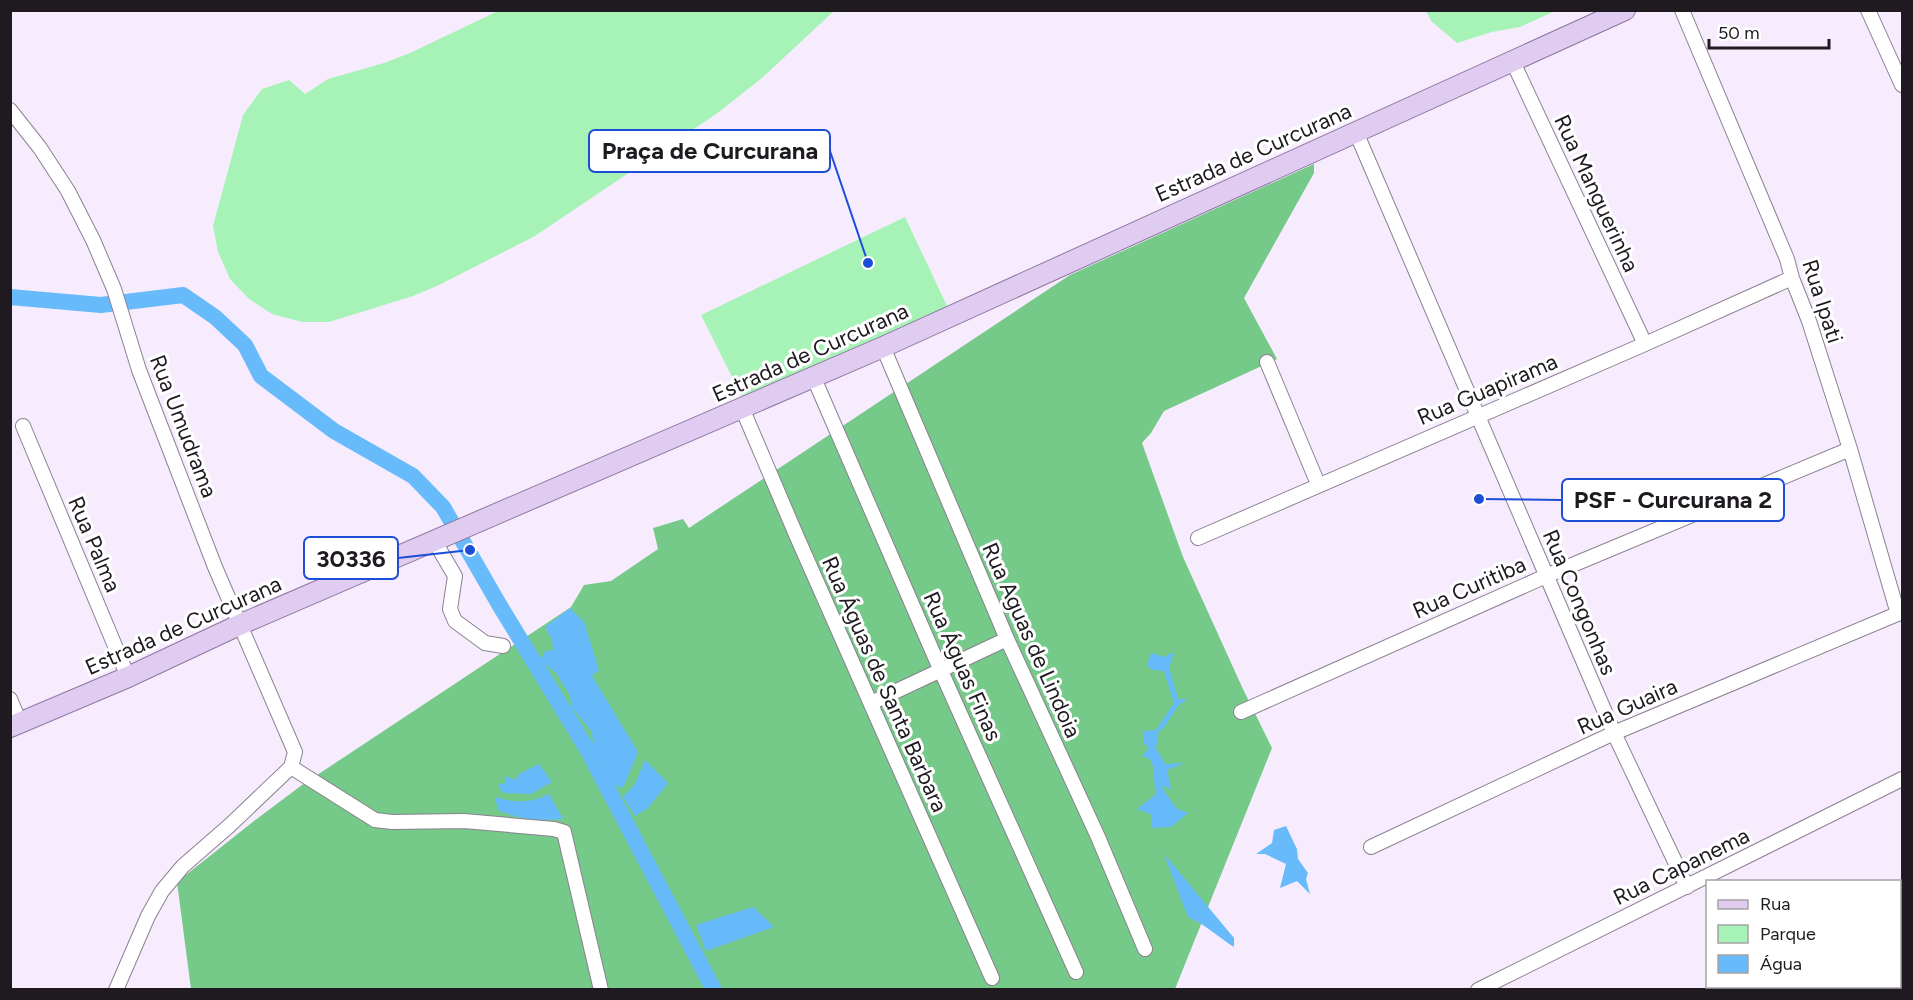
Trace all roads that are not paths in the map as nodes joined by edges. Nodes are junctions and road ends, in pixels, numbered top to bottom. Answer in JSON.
{"nodes":[{"id":1,"x":1625,"y":10,"type":"edge"},
{"id":2,"x":1682,"y":10,"type":"edge"},
{"id":3,"x":1868,"y":10,"type":"edge"},
{"id":4,"x":1512,"y":60,"type":"junction"},
{"id":5,"x":1902,"y":85,"type":"edge"},
{"id":6,"x":10,"y":110,"type":"edge"},
{"id":7,"x":1356,"y":132,"type":"junction"},
{"id":8,"x":1792,"y":278,"type":"junction"},
{"id":9,"x":1645,"y":344,"type":"junction"},
{"id":10,"x":883,"y":347,"type":"junction"},
{"id":11,"x":1267,"y":362,"type":"dead end"},
{"id":12,"x":813,"y":376,"type":"junction"},
{"id":13,"x":742,"y":408,"type":"junction"},
{"id":14,"x":1478,"y":416,"type":"junction"},
{"id":15,"x":23,"y":426,"type":"dead end"},
{"id":16,"x":1850,"y":449,"type":"junction"},
{"id":17,"x":1318,"y":484,"type":"junction"},
{"id":18,"x":1198,"y":537,"type":"dead end"},
{"id":19,"x":440,"y":540,"type":"junction"},
{"id":20,"x":1546,"y":576,"type":"junction"},
{"id":21,"x":1900,"y":613,"type":"edge"},
{"id":22,"x":239,"y":625,"type":"junction"},
{"id":23,"x":1007,"y":639,"type":"junction"},
{"id":24,"x":504,"y":646,"type":"dead end"},
{"id":25,"x":941,"y":671,"type":"junction"},
{"id":26,"x":128,"y":677,"type":"junction"},
{"id":27,"x":10,"y":699,"type":"edge"},
{"id":28,"x":871,"y":703,"type":"junction"},
{"id":29,"x":1241,"y":712,"type":"dead end"},
{"id":30,"x":15,"y":725,"type":"edge"},
{"id":31,"x":1614,"y":734,"type":"junction"},
{"id":32,"x":291,"y":767,"type":"junction"},
{"id":33,"x":1902,"y":780,"type":"edge"},
{"id":34,"x":1371,"y":847,"type":"dead end"},
{"id":35,"x":1687,"y":887,"type":"junction"},
{"id":36,"x":1144,"y":949,"type":"dead end"},
{"id":37,"x":1076,"y":972,"type":"dead end"},
{"id":38,"x":992,"y":978,"type":"dead end"},
{"id":39,"x":1497,"y":985,"type":"edge"},
{"id":40,"x":116,"y":990,"type":"edge"},
{"id":41,"x":601,"y":990,"type":"edge"},
{"id":42,"x":1478,"y":990,"type":"edge"}],
"edges":[{"from":1,"to":4,"type":"main road","name":"Estrada de Curcurana"},
{"from":2,"to":8,"type":"street","name":"Rua Ipati"},
{"from":3,"to":5,"type":"street"},
{"from":4,"to":7,"type":"main road","name":"Estrada de Curcurana"},
{"from":4,"to":9,"type":"street","name":"Rua Manguerinha"},
{"from":6,"to":22,"type":"street","name":"Rua Umudrama"},
{"from":7,"to":10,"type":"main road","name":"Estrada de Curcurana"},
{"from":7,"to":14,"type":"street","name":"Rua Congonhas"},
{"from":8,"to":9,"type":"street","name":"Rua Guapirama"},
{"from":8,"to":16,"type":"street","name":"Rua Ipati"},
{"from":9,"to":14,"type":"street","name":"Rua Guapirama"},
{"from":10,"to":12,"type":"main road","name":"Estrada de Curcurana"},
{"from":10,"to":23,"type":"street","name":"Rua Aguas de Lindoia"},
{"from":11,"to":17,"type":"street"},
{"from":12,"to":13,"type":"main road","name":"Estrada de Curcurana"},
{"from":12,"to":25,"type":"street","name":"Rua Águas Finas"},
{"from":13,"to":19,"type":"main road","name":"Estrada de Curcurana"},
{"from":13,"to":28,"type":"street","name":"Rua Águas de Santa Barbara"},
{"from":14,"to":17,"type":"street","name":"Rua Guapirama"},
{"from":14,"to":20,"type":"street","name":"Rua Congonhas"},
{"from":15,"to":26,"type":"street","name":"Rua Palma"},
{"from":16,"to":20,"type":"street","name":"Rua Curitiba"},
{"from":16,"to":21,"type":"street","name":"Rua Ipati"},
{"from":17,"to":18,"type":"street","name":"Rua Guapirama"},
{"from":19,"to":22,"type":"main road","name":"Estrada de Curcurana"},
{"from":19,"to":24,"type":"street"},
{"from":20,"to":29,"type":"street","name":"Rua Curitiba"},
{"from":20,"to":31,"type":"street","name":"Rua Congonhas"},
{"from":21,"to":31,"type":"street","name":"Rua Guaira"},
{"from":22,"to":26,"type":"main road","name":"Estrada de Curcurana"},
{"from":22,"to":32,"type":"street","name":"Rua Umudrama"},
{"from":23,"to":25,"type":"street"},
{"from":23,"to":36,"type":"street","name":"Rua Aguas de Lindoia"},
{"from":25,"to":28,"type":"street"},
{"from":25,"to":37,"type":"street","name":"Rua Águas Finas"},
{"from":26,"to":30,"type":"main road","name":"Estrada de Curcurana"},
{"from":27,"to":30,"type":"street"},
{"from":28,"to":38,"type":"street","name":"Rua Águas de Santa Barbara"},
{"from":31,"to":34,"type":"street","name":"Rua Guaira"},
{"from":31,"to":35,"type":"street","name":"Rua Congonhas"},
{"from":32,"to":40,"type":"street"},
{"from":32,"to":41,"type":"street"},
{"from":33,"to":35,"type":"street","name":"Rua Capanema"},
{"from":35,"to":39,"type":"street","name":"Rua Capanema"},
{"from":39,"to":42,"type":"street","name":"Rua Capanema"}]}
